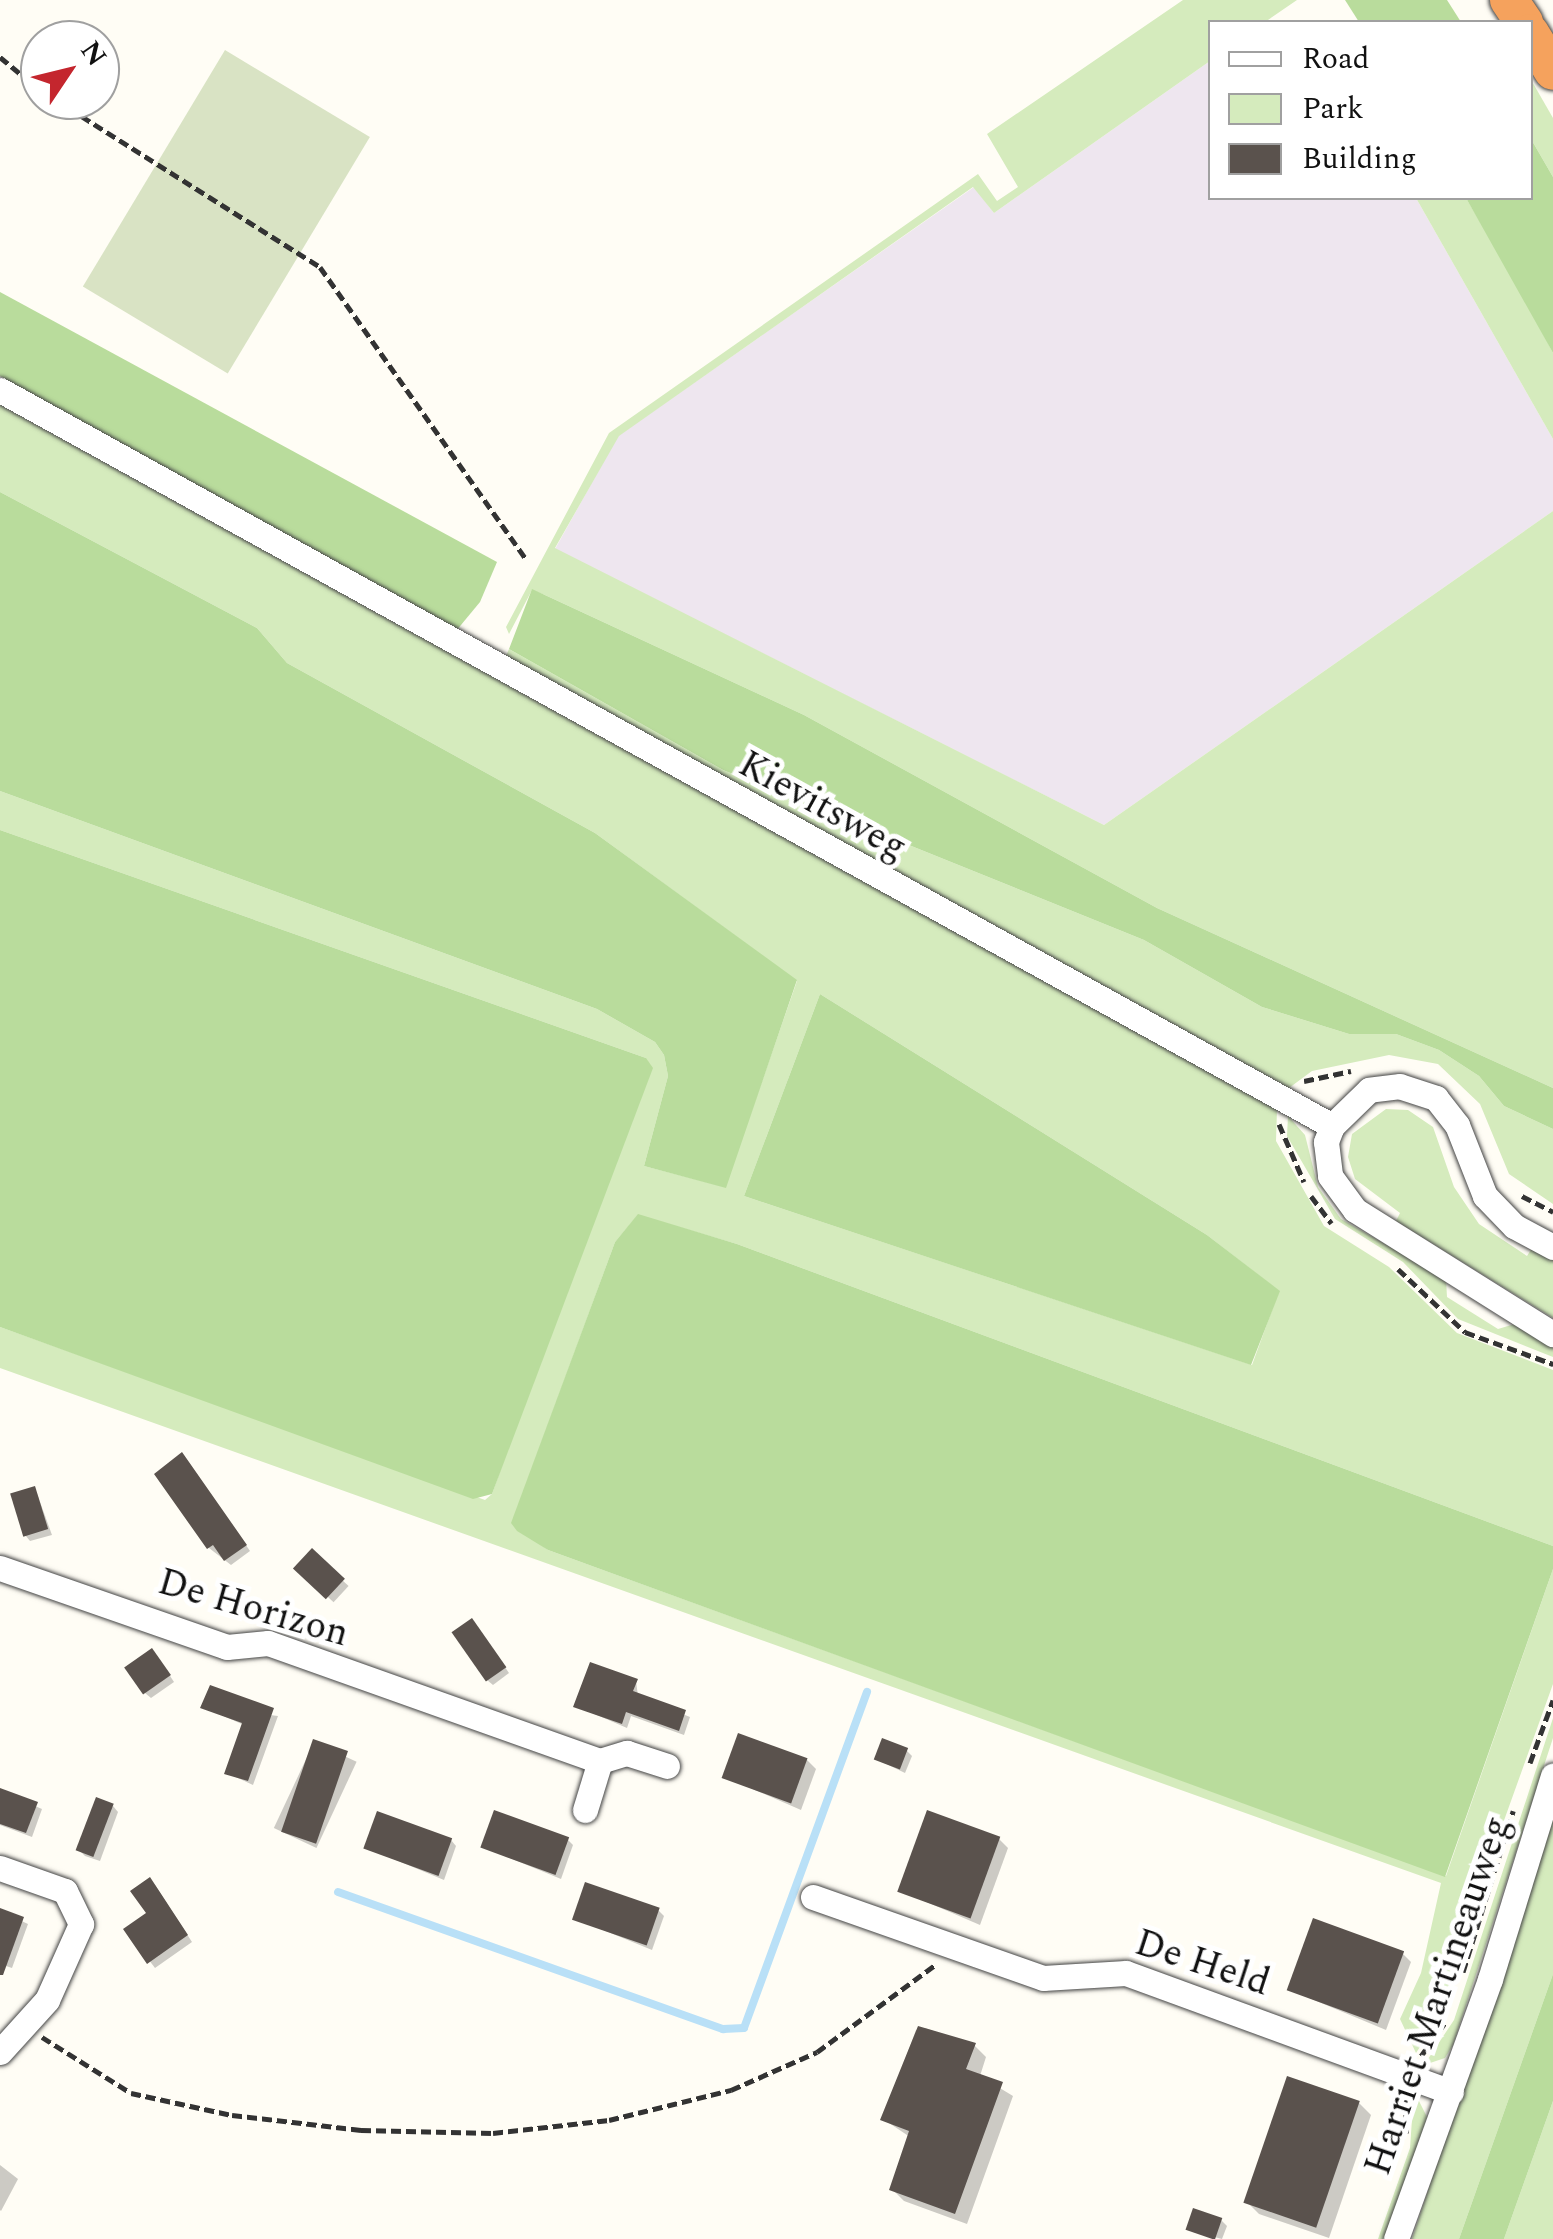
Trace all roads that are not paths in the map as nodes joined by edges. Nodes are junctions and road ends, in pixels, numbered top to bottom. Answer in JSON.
{"nodes":[{"id":1,"x":1533,"y":39,"type":"edge"},
{"id":2,"x":1553,"y":71,"type":"edge"},
{"id":3,"x":0,"y":390,"type":"edge"},
{"id":4,"x":1332,"y":1126,"type":"junction"},
{"id":5,"x":1553,"y":1247,"type":"edge"},
{"id":6,"x":1553,"y":1334,"type":"edge"},
{"id":7,"x":0,"y":1568,"type":"edge"},
{"id":8,"x":600,"y":1761,"type":"junction"},
{"id":9,"x":668,"y":1766,"type":"dead end"},
{"id":10,"x":1540,"y":1773,"type":"edge"},
{"id":11,"x":585,"y":1810,"type":"dead end"},
{"id":12,"x":0,"y":1868,"type":"edge"},
{"id":13,"x":813,"y":1897,"type":"dead end"},
{"id":14,"x":0,"y":2052,"type":"edge"},
{"id":15,"x":1450,"y":2092,"type":"junction"},
{"id":16,"x":1396,"y":2239,"type":"edge"}],
"edges":[{"from":1,"to":2,"type":"highway"},
{"from":3,"to":4,"type":"street","name":"Kievitsweg"},
{"from":4,"to":5,"type":"street"},
{"from":4,"to":6,"type":"street"},
{"from":7,"to":8,"type":"street","name":"De Horizon"},
{"from":8,"to":9,"type":"street","name":"De Horizon"},
{"from":8,"to":11,"type":"street"},
{"from":10,"to":15,"type":"street","name":"Harriet Martineauweg"},
{"from":12,"to":14,"type":"street"},
{"from":13,"to":15,"type":"street","name":"De Held"},
{"from":15,"to":16,"type":"street","name":"Harriet Martineauweg"}]}
